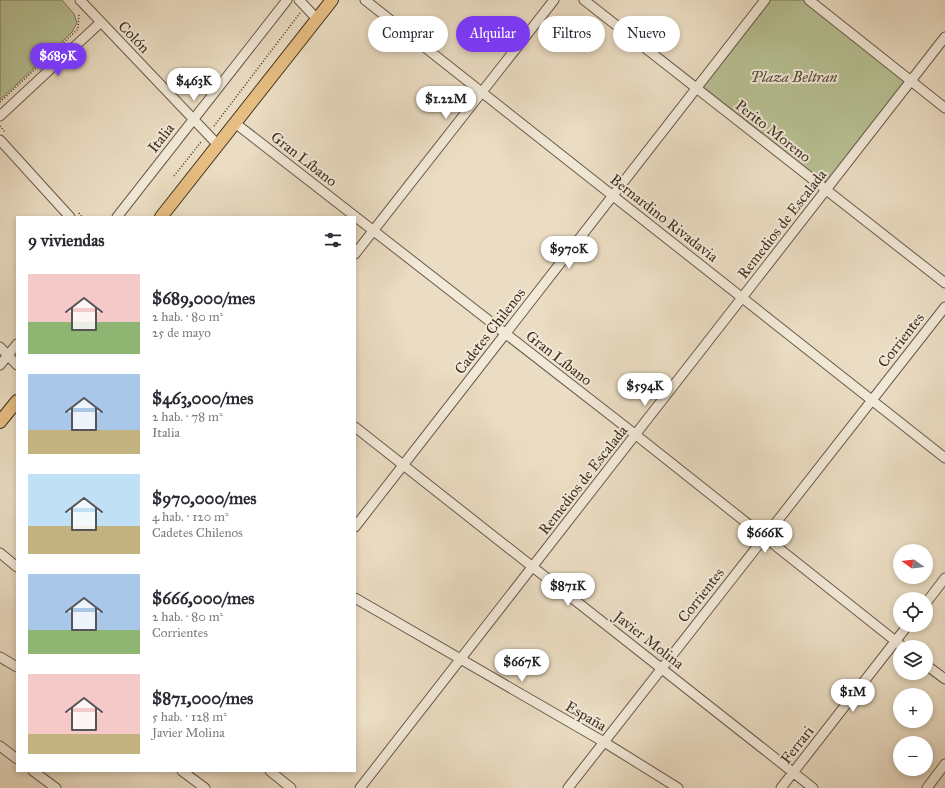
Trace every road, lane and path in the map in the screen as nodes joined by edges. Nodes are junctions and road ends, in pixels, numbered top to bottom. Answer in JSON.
{"nodes":[{"id":1,"x":287,"y":0,"type":"edge"},
{"id":2,"x":332,"y":0,"type":"edge"},
{"id":3,"x":365,"y":0,"type":"edge"},
{"id":4,"x":554,"y":0,"type":"edge"},
{"id":5,"x":584,"y":0,"type":"edge"},
{"id":6,"x":765,"y":0,"type":"edge"},
{"id":7,"x":809,"y":0,"type":"edge"},
{"id":8,"x":302,"y":3,"type":"edge"},
{"id":9,"x":78,"y":4,"type":"edge"},
{"id":10,"x":317,"y":18,"type":"junction"},
{"id":11,"x":101,"y":22,"type":"junction"},
{"id":12,"x":945,"y":37,"type":"edge"},
{"id":13,"x":911,"y":81,"type":"junction"},
{"id":14,"x":696,"y":89,"type":"junction"},
{"id":15,"x":482,"y":93,"type":"junction"},
{"id":16,"x":0,"y":102,"type":"edge"},
{"id":17,"x":945,"y":108,"type":"edge"},
{"id":18,"x":0,"y":116,"type":"edge"},
{"id":19,"x":194,"y":120,"type":"junction"},
{"id":20,"x":235,"y":123,"type":"junction"},
{"id":21,"x":207,"y":134,"type":"junction"},
{"id":22,"x":0,"y":140,"type":"edge"},
{"id":23,"x":218,"y":145,"type":"junction"},
{"id":24,"x":174,"y":176,"type":"dead end"},
{"id":25,"x":826,"y":189,"type":"junction"},
{"id":26,"x":614,"y":196,"type":"junction"},
{"id":27,"x":69,"y":216,"type":"edge"},
{"id":28,"x":118,"y":216,"type":"edge"},
{"id":29,"x":162,"y":216,"type":"edge"},
{"id":30,"x":355,"y":216,"type":"edge"},
{"id":31,"x":356,"y":217,"type":"edge"},
{"id":32,"x":373,"y":230,"type":"junction"},
{"id":33,"x":356,"y":253,"type":"edge"},
{"id":34,"x":945,"y":283,"type":"edge"},
{"id":35,"x":742,"y":298,"type":"junction"},
{"id":36,"x":945,"y":307,"type":"edge"},
{"id":37,"x":505,"y":334,"type":"junction"},
{"id":38,"x":16,"y":345,"type":"edge"},
{"id":39,"x":0,"y":347,"type":"edge"},
{"id":40,"x":8,"y":355,"type":"junction"},
{"id":41,"x":16,"y":364,"type":"edge"},
{"id":42,"x":0,"y":365,"type":"edge"},
{"id":43,"x":872,"y":400,"type":"junction"},
{"id":44,"x":16,"y":403,"type":"edge"},
{"id":45,"x":0,"y":422,"type":"edge"},
{"id":46,"x":356,"y":428,"type":"edge"},
{"id":47,"x":636,"y":435,"type":"junction"},
{"id":48,"x":945,"y":458,"type":"edge"},
{"id":49,"x":404,"y":465,"type":"junction"},
{"id":50,"x":356,"y":526,"type":"edge"},
{"id":51,"x":764,"y":537,"type":"junction"},
{"id":52,"x":0,"y":553,"type":"edge"},
{"id":53,"x":16,"y":566,"type":"edge"},
{"id":54,"x":533,"y":566,"type":"junction"},
{"id":55,"x":945,"y":578,"type":"edge"},
{"id":56,"x":933,"y":593,"type":"edge"},
{"id":57,"x":356,"y":599,"type":"edge"},
{"id":58,"x":895,"y":640,"type":"edge"},
{"id":59,"x":893,"y":652,"type":"edge"},
{"id":60,"x":0,"y":657,"type":"edge"},
{"id":61,"x":460,"y":660,"type":"junction"},
{"id":62,"x":16,"y":666,"type":"edge"},
{"id":63,"x":662,"y":668,"type":"junction"},
{"id":64,"x":933,"y":670,"type":"edge"},
{"id":65,"x":945,"y":679,"type":"edge"},
{"id":66,"x":604,"y":742,"type":"junction"},
{"id":67,"x":0,"y":746,"type":"edge"},
{"id":68,"x":16,"y":758,"type":"edge"},
{"id":69,"x":945,"y":764,"type":"edge"},
{"id":70,"x":34,"y":772,"type":"edge"},
{"id":71,"x":183,"y":772,"type":"edge"},
{"id":72,"x":271,"y":772,"type":"edge"},
{"id":73,"x":793,"y":773,"type":"junction"},
{"id":74,"x":56,"y":788,"type":"edge"},
{"id":75,"x":205,"y":788,"type":"edge"},
{"id":76,"x":292,"y":788,"type":"edge"},
{"id":77,"x":360,"y":788,"type":"edge"},
{"id":78,"x":568,"y":788,"type":"edge"},
{"id":79,"x":678,"y":788,"type":"edge"},
{"id":80,"x":781,"y":788,"type":"edge"},
{"id":81,"x":813,"y":788,"type":"edge"},
{"id":82,"x":927,"y":788,"type":"edge"}],
"edges":[{"from":1,"to":19,"type":"street","name":"Italia"},
{"from":2,"to":10,"type":"main road"},
{"from":3,"to":15,"type":"street","name":"Bernardino Rivadavia"},
{"from":4,"to":15,"type":"street"},
{"from":5,"to":14,"type":"street","name":"Perito Moreno"},
{"from":6,"to":14,"type":"street","name":"Cadetes Chilenos"},
{"from":7,"to":13,"type":"street"},
{"from":8,"to":10,"type":"street"},
{"from":8,"to":21,"type":"path"},
{"from":9,"to":11,"type":"street","name":"Colón"},
{"from":9,"to":16,"type":"path"},
{"from":10,"to":20,"type":"main road"},
{"from":11,"to":18,"type":"street"},
{"from":11,"to":19,"type":"street","name":"Colón"},
{"from":12,"to":13,"type":"street","name":"Remedios de Escalada"},
{"from":13,"to":17,"type":"street"},
{"from":13,"to":25,"type":"street","name":"Remedios de Escalada"},
{"from":14,"to":25,"type":"street","name":"Perito Moreno"},
{"from":14,"to":26,"type":"street","name":"Cadetes Chilenos"},
{"from":15,"to":26,"type":"street","name":"Bernardino Rivadavia"},
{"from":15,"to":32,"type":"street"},
{"from":19,"to":21,"type":"street","name":"Colón"},
{"from":19,"to":28,"type":"street","name":"Italia"},
{"from":20,"to":23,"type":"main road"},
{"from":20,"to":30,"type":"street","name":"Gran Líbano"},
{"from":21,"to":23,"type":"street","name":"Colón"},
{"from":21,"to":24,"type":"path"},
{"from":22,"to":27,"type":"street"},
{"from":23,"to":29,"type":"main road"},
{"from":25,"to":34,"type":"street","name":"Perito Moreno"},
{"from":25,"to":35,"type":"street","name":"Remedios de Escalada"},
{"from":26,"to":35,"type":"street","name":"Bernardino Rivadavia"},
{"from":26,"to":37,"type":"street","name":"Cadetes Chilenos"},
{"from":31,"to":32,"type":"street","name":"Gran Líbano"},
{"from":32,"to":33,"type":"street"},
{"from":32,"to":37,"type":"street","name":"Gran Líbano"},
{"from":35,"to":43,"type":"street","name":"Bernardino Rivadavia"},
{"from":35,"to":47,"type":"street","name":"Remedios de Escalada"},
{"from":36,"to":43,"type":"street","name":"Corrientes"},
{"from":37,"to":47,"type":"street","name":"Gran Líbano"},
{"from":37,"to":49,"type":"street","name":"Cadetes Chilenos"},
{"from":38,"to":40,"type":"street"},
{"from":39,"to":40,"type":"street"},
{"from":40,"to":41,"type":"street"},
{"from":40,"to":42,"type":"street"},
{"from":43,"to":48,"type":"street","name":"Bernardino Rivadavia"},
{"from":43,"to":51,"type":"street","name":"Corrientes"},
{"from":44,"to":45,"type":"main road"},
{"from":46,"to":49,"type":"street","name":"Javier Molina"},
{"from":47,"to":51,"type":"street","name":"Gran Líbano"},
{"from":47,"to":54,"type":"street","name":"Remedios de Escalada"},
{"from":49,"to":50,"type":"street","name":"Cadetes Chilenos"},
{"from":49,"to":54,"type":"street","name":"Javier Molina"},
{"from":51,"to":58,"type":"street","name":"Gran Líbano"},
{"from":51,"to":63,"type":"street","name":"Corrientes"},
{"from":52,"to":53,"type":"street"},
{"from":54,"to":61,"type":"street","name":"Remedios de Escalada"},
{"from":54,"to":63,"type":"street","name":"Javier Molina"},
{"from":55,"to":56,"type":"street"},
{"from":57,"to":61,"type":"street","name":"España"},
{"from":59,"to":73,"type":"street","name":"Ferrari"},
{"from":60,"to":62,"type":"street"},
{"from":61,"to":66,"type":"street","name":"España"},
{"from":61,"to":77,"type":"street","name":"Remedios de Escalada"},
{"from":63,"to":66,"type":"street","name":"Corrientes"},
{"from":63,"to":73,"type":"street","name":"Javier Molina"},
{"from":64,"to":65,"type":"street"},
{"from":66,"to":78,"type":"street","name":"Corrientes"},
{"from":66,"to":79,"type":"street","name":"España"},
{"from":67,"to":68,"type":"street"},
{"from":69,"to":82,"type":"street"},
{"from":70,"to":74,"type":"street"},
{"from":71,"to":75,"type":"street"},
{"from":72,"to":76,"type":"street"},
{"from":73,"to":80,"type":"street","name":"Ferrari"},
{"from":73,"to":81,"type":"street","name":"Javier Molina"}]}
